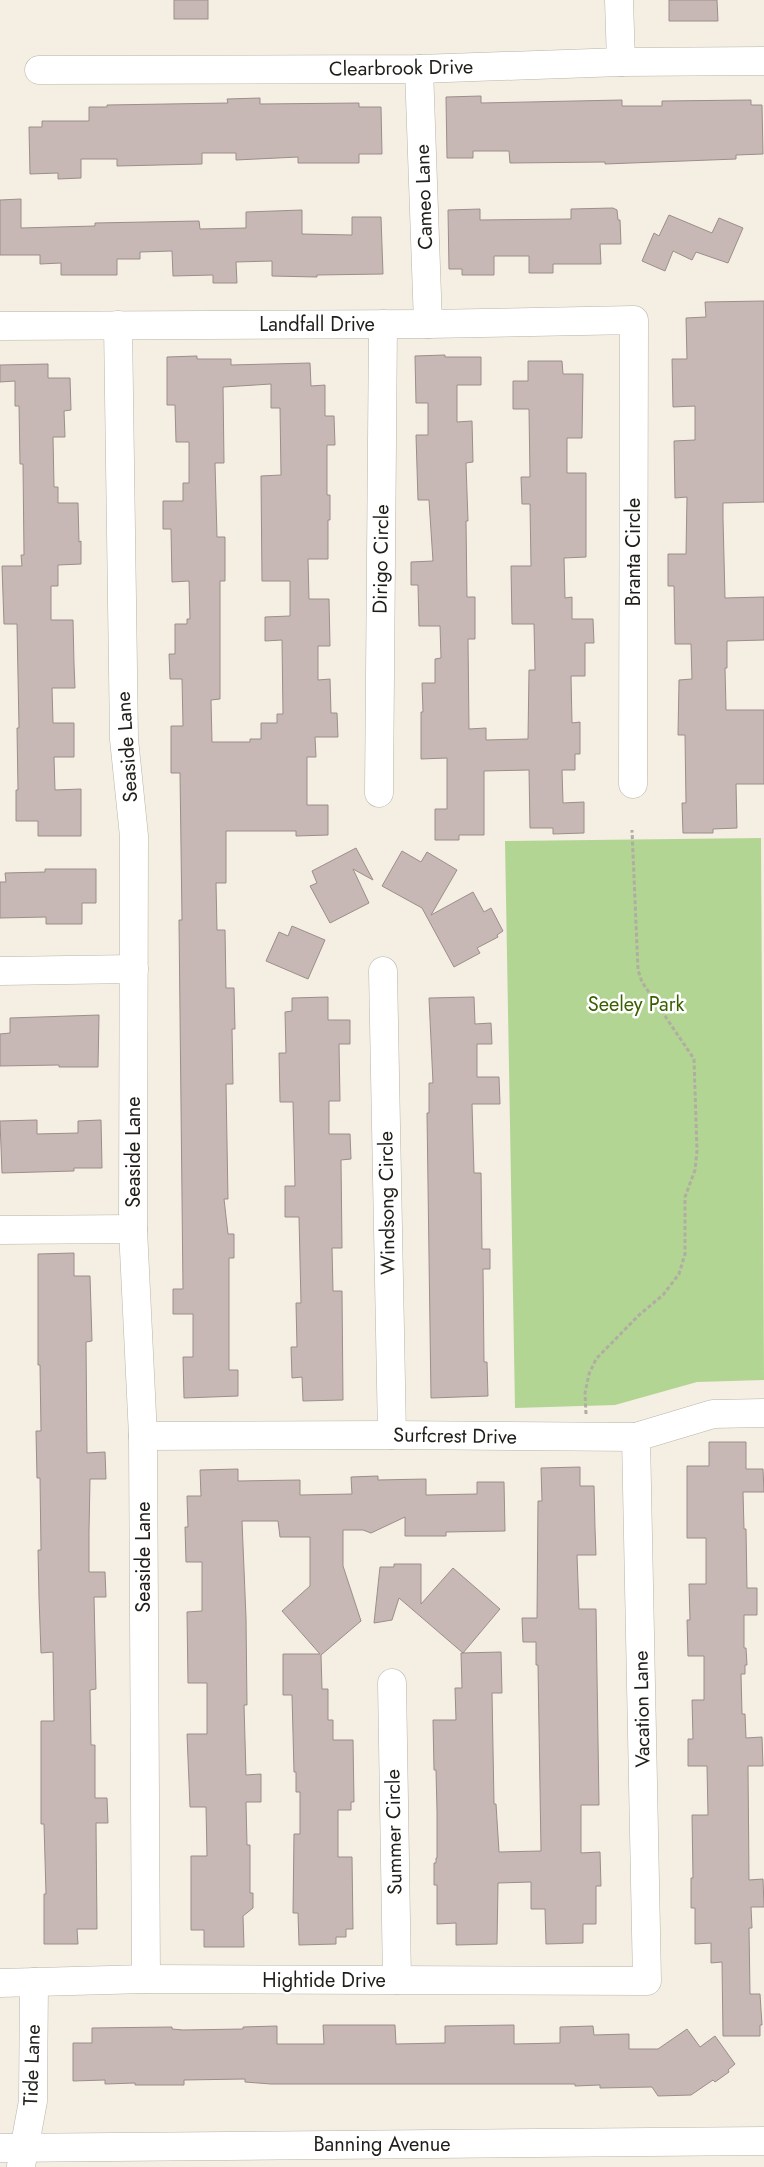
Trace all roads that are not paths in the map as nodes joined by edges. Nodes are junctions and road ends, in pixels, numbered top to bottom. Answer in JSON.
{"nodes":[{"id":1,"x":619,"y":0,"type":"edge"},
{"id":2,"x":764,"y":61,"type":"edge"},
{"id":3,"x":621,"y":62,"type":"junction"},
{"id":4,"x":420,"y":69,"type":"junction"},
{"id":5,"x":39,"y":70,"type":"dead end"},
{"id":6,"x":634,"y":320,"type":"joint"},
{"id":7,"x":384,"y":324,"type":"junction"},
{"id":8,"x":428,"y":324,"type":"junction"},
{"id":9,"x":118,"y":325,"type":"junction"},
{"id":10,"x":0,"y":326,"type":"edge"},
{"id":11,"x":633,"y":784,"type":"dead end"},
{"id":12,"x":379,"y":793,"type":"dead end"},
{"id":13,"x":134,"y":969,"type":"junction"},
{"id":14,"x":383,"y":971,"type":"dead end"},
{"id":15,"x":0,"y":972,"type":"edge"},
{"id":16,"x":133,"y":1229,"type":"junction"},
{"id":17,"x":0,"y":1230,"type":"edge"},
{"id":18,"x":764,"y":1414,"type":"edge"},
{"id":19,"x":392,"y":1435,"type":"junction"},
{"id":20,"x":143,"y":1436,"type":"junction"},
{"id":21,"x":636,"y":1437,"type":"junction"},
{"id":22,"x":392,"y":1683,"type":"dead end"},
{"id":23,"x":146,"y":1979,"type":"junction"},
{"id":24,"x":397,"y":1980,"type":"junction"},
{"id":25,"x":647,"y":1981,"type":"joint"},
{"id":26,"x":34,"y":1982,"type":"junction"},
{"id":27,"x":0,"y":1983,"type":"edge"},
{"id":28,"x":764,"y":2141,"type":"edge"},
{"id":29,"x":15,"y":2154,"type":"edge"}],
"edges":[{"from":1,"to":3,"type":"street"},
{"from":2,"to":3,"type":"street","name":"Clearbrook Drive"},
{"from":3,"to":4,"type":"street","name":"Clearbrook Drive"},
{"from":4,"to":5,"type":"street","name":"Clearbrook Drive"},
{"from":4,"to":8,"type":"street","name":"Cameo Lane"},
{"from":6,"to":8,"type":"street","name":"Landfall Drive"},
{"from":6,"to":11,"type":"street","name":"Branta Circle"},
{"from":7,"to":8,"type":"street","name":"Landfall Drive"},
{"from":7,"to":9,"type":"street","name":"Landfall Drive"},
{"from":7,"to":12,"type":"street","name":"Dirigo Circle"},
{"from":9,"to":10,"type":"street","name":"Landfall Drive"},
{"from":9,"to":13,"type":"street","name":"Seaside Lane"},
{"from":13,"to":15,"type":"street"},
{"from":13,"to":16,"type":"street","name":"Seaside Lane"},
{"from":14,"to":19,"type":"street","name":"Windsong Circle"},
{"from":16,"to":17,"type":"street"},
{"from":16,"to":20,"type":"street","name":"Seaside Lane"},
{"from":18,"to":21,"type":"street","name":"Surfcrest Drive"},
{"from":19,"to":20,"type":"street","name":"Surfcrest Drive"},
{"from":19,"to":21,"type":"street","name":"Surfcrest Drive"},
{"from":20,"to":23,"type":"street","name":"Seaside Lane"},
{"from":21,"to":25,"type":"street","name":"Vacation Lane"},
{"from":22,"to":24,"type":"street","name":"Summer Circle"},
{"from":23,"to":24,"type":"street","name":"Hightide Drive"},
{"from":23,"to":26,"type":"street","name":"Hightide Drive"},
{"from":24,"to":25,"type":"street","name":"Hightide Drive"},
{"from":26,"to":27,"type":"street","name":"Hightide Drive"},
{"from":26,"to":29,"type":"street","name":"Tide Lane"},
{"from":28,"to":29,"type":"street","name":"Banning Avenue"}]}
